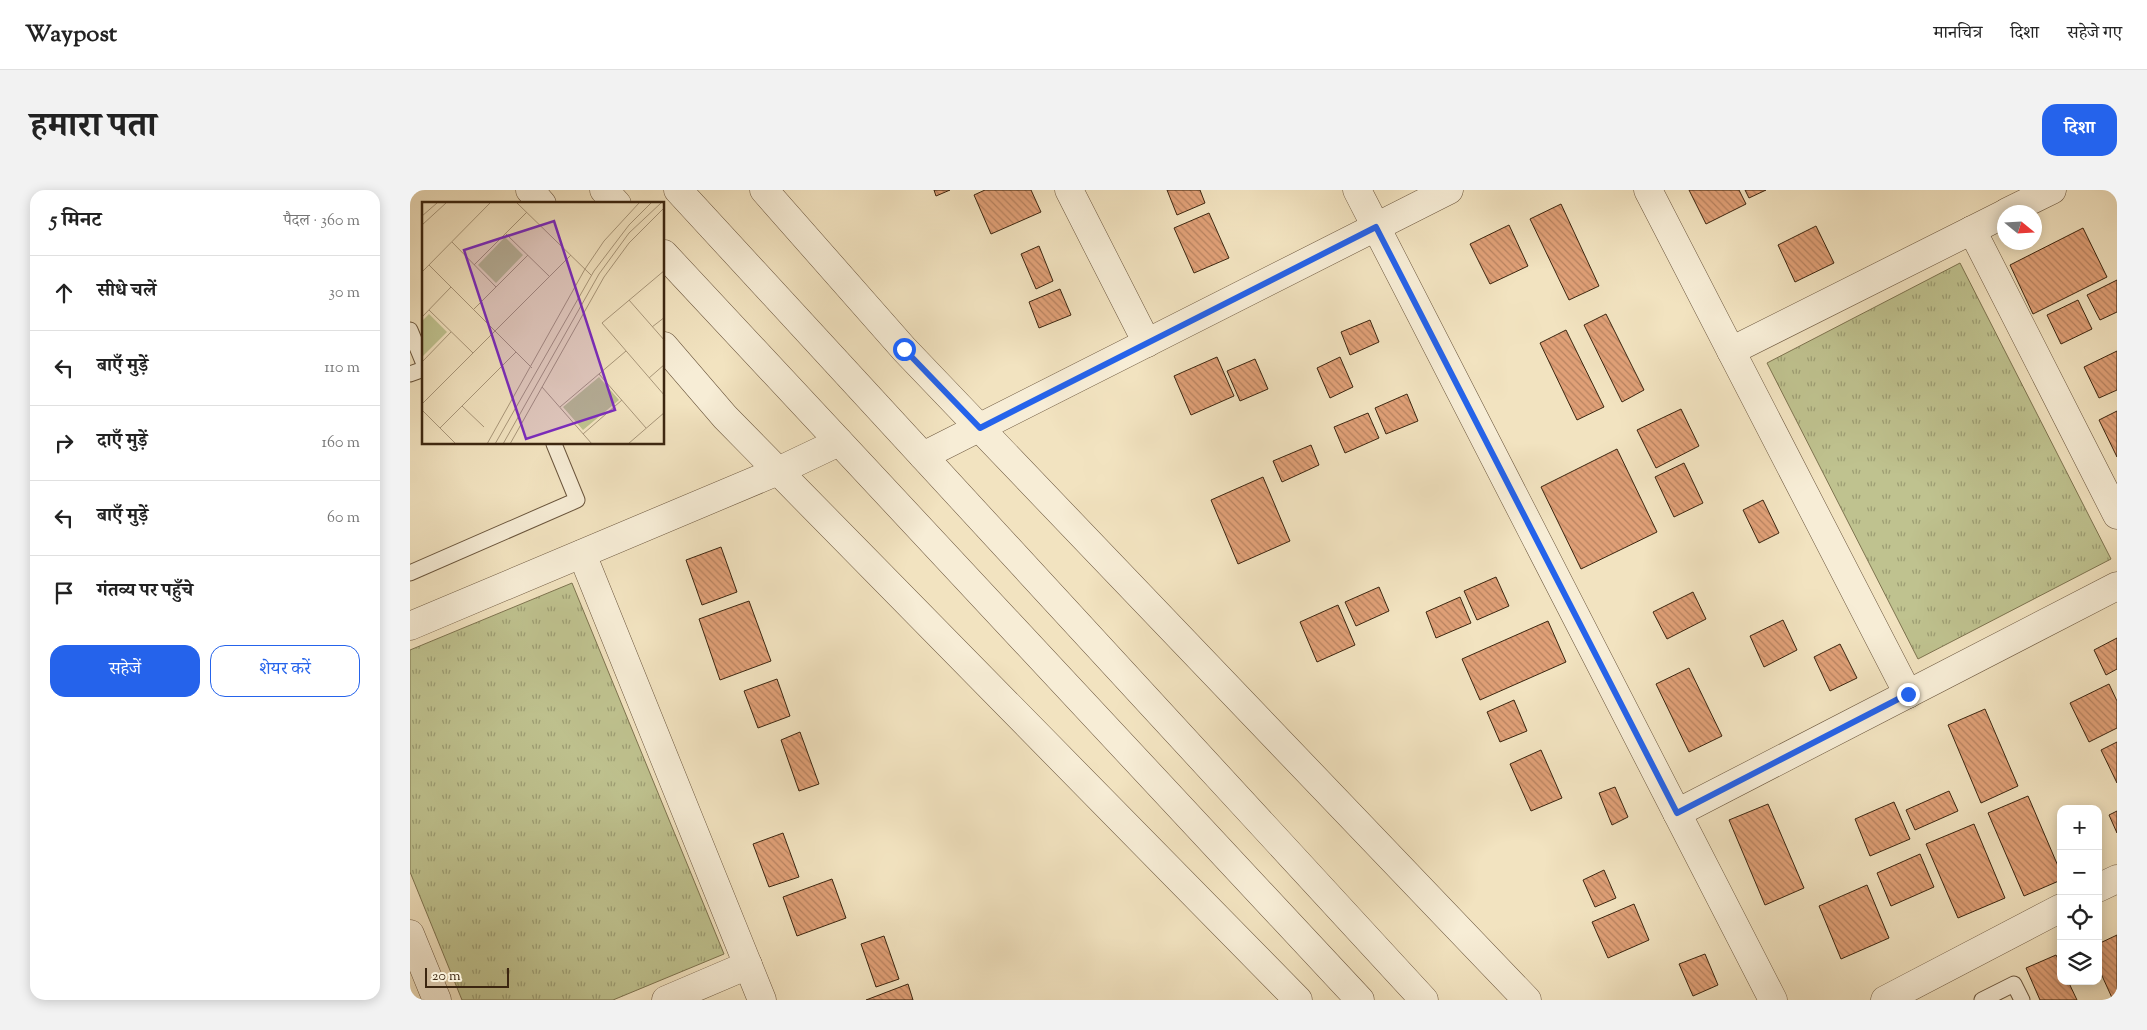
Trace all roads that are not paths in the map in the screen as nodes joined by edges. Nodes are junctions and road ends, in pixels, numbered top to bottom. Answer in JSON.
{"nodes":[{"id":1,"x":530,"y":190,"type":"edge"},
{"id":2,"x":604,"y":190,"type":"edge"},
{"id":3,"x":678,"y":190,"type":"edge"},
{"id":4,"x":764,"y":190,"type":"edge"},
{"id":5,"x":1069,"y":190,"type":"edge"},
{"id":6,"x":1358,"y":190,"type":"edge"},
{"id":7,"x":1449,"y":190,"type":"edge"},
{"id":8,"x":1648,"y":190,"type":"edge"},
{"id":9,"x":2052,"y":190,"type":"edge"},
{"id":10,"x":540,"y":202,"type":"edge"},
{"id":11,"x":615,"y":202,"type":"edge"},
{"id":12,"x":2022,"y":205,"type":"edge"},
{"id":13,"x":1997,"y":218,"type":"edge"},
{"id":14,"x":1376,"y":227,"type":"junction"},
{"id":15,"x":1972,"y":230,"type":"junction"},
{"id":16,"x":665,"y":255,"type":"edge"},
{"id":17,"x":410,"y":330,"type":"edge"},
{"id":18,"x":1147,"y":343,"type":"junction"},
{"id":19,"x":665,"y":347,"type":"edge"},
{"id":20,"x":1731,"y":351,"type":"junction"},
{"id":21,"x":422,"y":359,"type":"edge"},
{"id":22,"x":422,"y":370,"type":"edge"},
{"id":23,"x":410,"y":374,"type":"edge"},
{"id":24,"x":980,"y":428,"type":"junction"},
{"id":25,"x":839,"y":442,"type":"junction"},
{"id":26,"x":554,"y":445,"type":"edge"},
{"id":27,"x":923,"y":456,"type":"junction"},
{"id":28,"x":778,"y":471,"type":"junction"},
{"id":29,"x":2117,"y":515,"type":"edge"},
{"id":30,"x":582,"y":554,"type":"junction"},
{"id":31,"x":410,"y":573,"type":"edge"},
{"id":32,"x":2117,"y":586,"type":"edge"},
{"id":33,"x":410,"y":626,"type":"edge"},
{"id":34,"x":1908,"y":694,"type":"junction"},
{"id":35,"x":1677,"y":813,"type":"junction"},
{"id":36,"x":2117,"y":879,"type":"edge"},
{"id":37,"x":2102,"y":886,"type":"edge"},
{"id":38,"x":2057,"y":910,"type":"edge"},
{"id":39,"x":410,"y":934,"type":"edge"},
{"id":40,"x":748,"y":965,"type":"junction"},
{"id":41,"x":437,"y":1000,"type":"edge"},
{"id":42,"x":666,"y":1000,"type":"edge"},
{"id":43,"x":762,"y":1000,"type":"edge"},
{"id":44,"x":1298,"y":1000,"type":"edge"},
{"id":45,"x":1360,"y":1000,"type":"edge"},
{"id":46,"x":1424,"y":1000,"type":"edge"},
{"id":47,"x":1527,"y":1000,"type":"edge"},
{"id":48,"x":1773,"y":1000,"type":"edge"},
{"id":49,"x":1885,"y":1000,"type":"edge"},
{"id":50,"x":1982,"y":1000,"type":"edge"},
{"id":51,"x":2022,"y":1000,"type":"edge"}],
"edges":[{"from":1,"to":10,"type":"street"},
{"from":2,"to":11,"type":"street"},
{"from":3,"to":27,"type":"street"},
{"from":4,"to":24,"type":"street"},
{"from":5,"to":18,"type":"street"},
{"from":6,"to":14,"type":"street"},
{"from":7,"to":14,"type":"street"},
{"from":8,"to":20,"type":"street"},
{"from":9,"to":12,"type":"street"},
{"from":13,"to":15,"type":"street"},
{"from":14,"to":18,"type":"street"},
{"from":14,"to":35,"type":"street"},
{"from":15,"to":20,"type":"street"},
{"from":15,"to":29,"type":"street"},
{"from":16,"to":25,"type":"street"},
{"from":17,"to":21,"type":"lane"},
{"from":18,"to":24,"type":"street"},
{"from":19,"to":28,"type":"street"},
{"from":20,"to":34,"type":"street"},
{"from":22,"to":23,"type":"lane"},
{"from":24,"to":27,"type":"street"},
{"from":24,"to":47,"type":"street"},
{"from":25,"to":28,"type":"street"},
{"from":25,"to":45,"type":"street"},
{"from":26,"to":31,"type":"lane"},
{"from":27,"to":46,"type":"street"},
{"from":28,"to":30,"type":"street"},
{"from":28,"to":44,"type":"street"},
{"from":30,"to":33,"type":"street"},
{"from":30,"to":40,"type":"street"},
{"from":32,"to":34,"type":"street"},
{"from":34,"to":35,"type":"street"},
{"from":35,"to":48,"type":"street"},
{"from":36,"to":37,"type":"street"},
{"from":38,"to":49,"type":"street"},
{"from":39,"to":41,"type":"street"},
{"from":40,"to":42,"type":"street"},
{"from":40,"to":43,"type":"street"},
{"from":50,"to":51,"type":"lane"}]}
